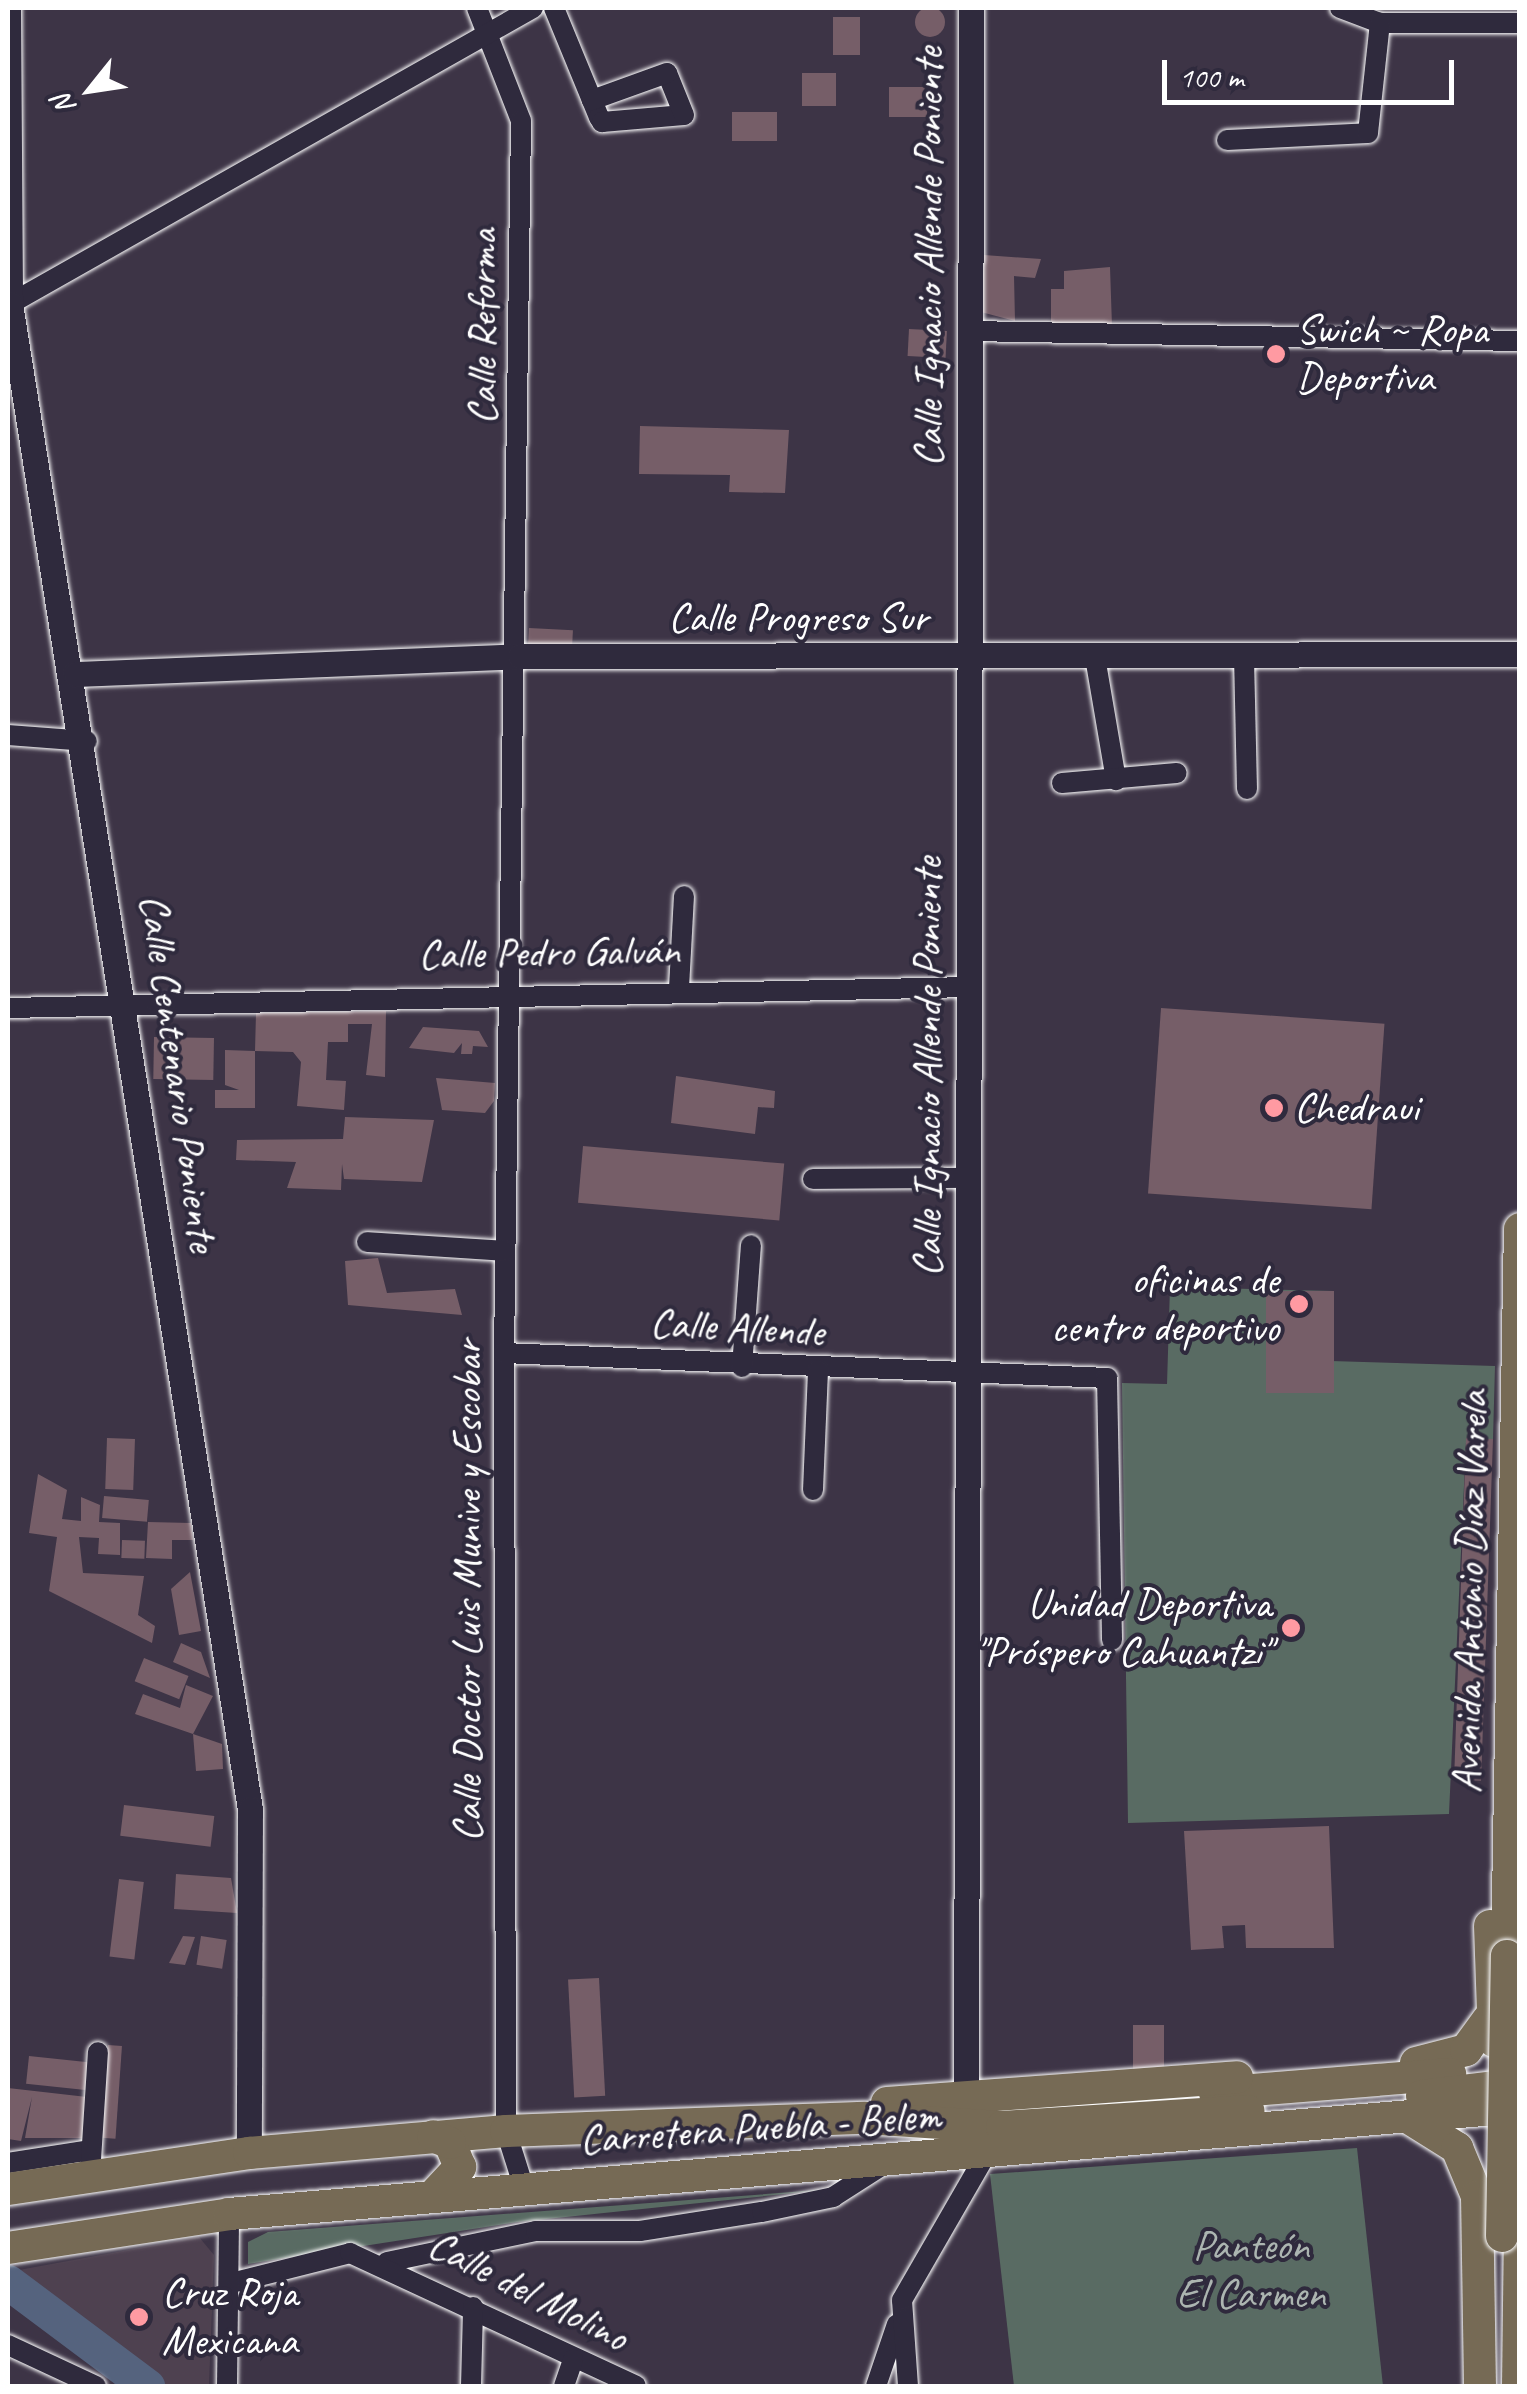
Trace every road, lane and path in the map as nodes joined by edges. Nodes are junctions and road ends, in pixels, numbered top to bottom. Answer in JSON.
{"nodes":[{"id":1,"x":8,"y":8,"type":"edge"},
{"id":2,"x":477,"y":8,"type":"edge"},
{"id":3,"x":533,"y":8,"type":"edge"},
{"id":4,"x":554,"y":8,"type":"edge"},
{"id":5,"x":971,"y":8,"type":"edge"},
{"id":6,"x":1340,"y":8,"type":"edge"},
{"id":7,"x":1380,"y":23,"type":"junction"},
{"id":8,"x":1520,"y":23,"type":"edge"},
{"id":9,"x":490,"y":32,"type":"junction"},
{"id":10,"x":592,"y":100,"type":"dead end"},
{"id":11,"x":1227,"y":140,"type":"dead end"},
{"id":12,"x":9,"y":305,"type":"edge"},
{"id":13,"x":969,"y":332,"type":"junction"},
{"id":14,"x":1520,"y":341,"type":"edge"},
{"id":15,"x":1520,"y":654,"type":"edge"},
{"id":16,"x":520,"y":656,"type":"junction"},
{"id":17,"x":1095,"y":657,"type":"junction"},
{"id":18,"x":1244,"y":657,"type":"junction"},
{"id":19,"x":967,"y":659,"type":"junction"},
{"id":20,"x":76,"y":674,"type":"junction"},
{"id":21,"x":8,"y":735,"type":"edge"},
{"id":22,"x":87,"y":741,"type":"junction"},
{"id":23,"x":1177,"y":773,"type":"dead end"},
{"id":24,"x":1116,"y":780,"type":"junction"},
{"id":25,"x":1062,"y":783,"type":"dead end"},
{"id":26,"x":1247,"y":788,"type":"dead end"},
{"id":27,"x":684,"y":896,"type":"dead end"},
{"id":28,"x":971,"y":986,"type":"junction"},
{"id":29,"x":680,"y":988,"type":"junction"},
{"id":30,"x":508,"y":990,"type":"junction"},
{"id":31,"x":128,"y":1004,"type":"junction"},
{"id":32,"x":8,"y":1008,"type":"edge"},
{"id":33,"x":969,"y":1178,"type":"junction"},
{"id":34,"x":813,"y":1179,"type":"dead end"},
{"id":35,"x":1520,"y":1229,"type":"edge"},
{"id":36,"x":367,"y":1242,"type":"dead end"},
{"id":37,"x":751,"y":1245,"type":"dead end"},
{"id":38,"x":506,"y":1251,"type":"junction"},
{"id":39,"x":504,"y":1353,"type":"junction"},
{"id":40,"x":742,"y":1368,"type":"junction"},
{"id":41,"x":818,"y":1370,"type":"junction"},
{"id":42,"x":966,"y":1374,"type":"junction"},
{"id":43,"x":814,"y":1490,"type":"dead end"},
{"id":44,"x":1112,"y":1640,"type":"dead end"},
{"id":45,"x":1505,"y":1977,"type":"edge"},
{"id":46,"x":1488,"y":2020,"type":"junction"},
{"id":47,"x":98,"y":2052,"type":"dead end"},
{"id":48,"x":1447,"y":2058,"type":"junction"},
{"id":49,"x":1509,"y":2080,"type":"edge"},
{"id":50,"x":966,"y":2112,"type":"junction"},
{"id":51,"x":1406,"y":2118,"type":"junction"},
{"id":52,"x":551,"y":2130,"type":"junction"},
{"id":53,"x":506,"y":2131,"type":"junction"},
{"id":54,"x":433,"y":2136,"type":"junction"},
{"id":55,"x":248,"y":2152,"type":"junction"},
{"id":56,"x":987,"y":2153,"type":"junction"},
{"id":57,"x":90,"y":2162,"type":"junction"},
{"id":58,"x":8,"y":2163,"type":"edge"},
{"id":59,"x":886,"y":2163,"type":"junction"},
{"id":60,"x":737,"y":2170,"type":"junction"},
{"id":61,"x":538,"y":2187,"type":"junction"},
{"id":62,"x":1520,"y":2188,"type":"edge"},
{"id":63,"x":8,"y":2189,"type":"edge"},
{"id":64,"x":432,"y":2196,"type":"junction"},
{"id":65,"x":229,"y":2214,"type":"junction"},
{"id":66,"x":1506,"y":2237,"type":"edge"},
{"id":67,"x":8,"y":2248,"type":"edge"},
{"id":68,"x":387,"y":2262,"type":"junction"},
{"id":69,"x":231,"y":2283,"type":"junction"},
{"id":70,"x":473,"y":2307,"type":"junction"},
{"id":71,"x":899,"y":2318,"type":"junction"},
{"id":72,"x":8,"y":2346,"type":"edge"},
{"id":73,"x":573,"y":2360,"type":"junction"},
{"id":74,"x":92,"y":2385,"type":"edge"},
{"id":75,"x":227,"y":2386,"type":"edge"},
{"id":76,"x":472,"y":2386,"type":"edge"},
{"id":77,"x":564,"y":2386,"type":"edge"},
{"id":78,"x":636,"y":2386,"type":"edge"},
{"id":79,"x":876,"y":2386,"type":"edge"},
{"id":80,"x":908,"y":2386,"type":"edge"},
{"id":81,"x":1480,"y":2386,"type":"edge"},
{"id":82,"x":1498,"y":2386,"type":"edge"},
{"id":83,"x":1518,"y":2386,"type":"edge"}],
"edges":[{"from":1,"to":12,"type":"street","name":"Calle Centenario Poniente"},
{"from":2,"to":9,"type":"street","name":"Calle Reforma"},
{"from":3,"to":9,"type":"street"},
{"from":4,"to":10,"type":"street"},
{"from":5,"to":13,"type":"street","name":"Calle Ignacio Allende Poniente"},
{"from":6,"to":7,"type":"street"},
{"from":7,"to":8,"type":"street"},
{"from":7,"to":11,"type":"street"},
{"from":9,"to":12,"type":"street"},
{"from":9,"to":16,"type":"street","name":"Calle Reforma"},
{"from":12,"to":20,"type":"street","name":"Calle Centenario Poniente"},
{"from":13,"to":14,"type":"street"},
{"from":13,"to":19,"type":"street","name":"Calle Ignacio Allende Poniente"},
{"from":15,"to":18,"type":"street","name":"Calle Progreso Sur"},
{"from":16,"to":19,"type":"street","name":"Calle Progreso Sur"},
{"from":16,"to":20,"type":"street","name":"Calle Progreso Sur"},
{"from":16,"to":30,"type":"street","name":"Calle Reforma"},
{"from":17,"to":18,"type":"street","name":"Calle Progreso Sur"},
{"from":17,"to":19,"type":"street","name":"Calle Progreso Sur"},
{"from":17,"to":24,"type":"street"},
{"from":18,"to":26,"type":"street"},
{"from":19,"to":28,"type":"street","name":"Calle Ignacio Allende Poniente"},
{"from":20,"to":22,"type":"street","name":"Calle Centenario Poniente"},
{"from":21,"to":22,"type":"street"},
{"from":22,"to":31,"type":"street","name":"Calle Centenario Poniente"},
{"from":23,"to":24,"type":"street"},
{"from":24,"to":25,"type":"street"},
{"from":27,"to":29,"type":"street"},
{"from":28,"to":29,"type":"street","name":"Calle Pedro Galván"},
{"from":28,"to":33,"type":"street","name":"Calle Ignacio Allende Poniente"},
{"from":29,"to":30,"type":"street","name":"Calle Pedro Galván"},
{"from":30,"to":31,"type":"street","name":"Calle Pedro Galván"},
{"from":30,"to":38,"type":"street","name":"Calle Doctor Luis Munive y Escobar"},
{"from":31,"to":32,"type":"street","name":"Calle Pedro Galván"},
{"from":31,"to":55,"type":"street","name":"Calle Centenario Poniente"},
{"from":33,"to":34,"type":"street"},
{"from":33,"to":42,"type":"street","name":"Calle Ignacio Allende Poniente"},
{"from":35,"to":45,"type":"main road","name":"Avenida Antonio Díaz Varela"},
{"from":36,"to":38,"type":"street"},
{"from":37,"to":40,"type":"street"},
{"from":38,"to":39,"type":"street","name":"Calle Doctor Luis Munive y Escobar"},
{"from":39,"to":40,"type":"street","name":"Calle Allende"},
{"from":39,"to":53,"type":"street","name":"Calle Doctor Luis Munive y Escobar"},
{"from":40,"to":41,"type":"street","name":"Calle Allende"},
{"from":41,"to":42,"type":"street","name":"Calle Allende"},
{"from":41,"to":43,"type":"street"},
{"from":42,"to":44,"type":"street","name":"Calle Allende"},
{"from":42,"to":50,"type":"street","name":"Calle Ignacio Allende Poniente"},
{"from":45,"to":46,"type":"main road"},
{"from":45,"to":66,"type":"main road","bridge":true},
{"from":46,"to":48,"type":"main road"},
{"from":46,"to":49,"type":"main road"},
{"from":47,"to":57,"type":"street"},
{"from":48,"to":49,"type":"main road"},
{"from":48,"to":50,"type":"main road"},
{"from":49,"to":50,"type":"main road"},
{"from":49,"to":51,"type":"main road","name":"Carretera Puebla - Belem"},
{"from":50,"to":52,"type":"main road","name":"Carretera Puebla - Belem"},
{"from":50,"to":60,"type":"main road"},
{"from":51,"to":56,"type":"main road","name":"Carretera Puebla - Belem"},
{"from":51,"to":66,"type":"main road"},
{"from":52,"to":53,"type":"main road","name":"Carretera Puebla - Belem"},
{"from":52,"to":61,"type":"main road"},
{"from":53,"to":54,"type":"main road","name":"Carretera Puebla - Belem"},
{"from":53,"to":61,"type":"street","name":"Calle Doctor Luis Munive y Escobar"},
{"from":54,"to":55,"type":"main road","name":"Carretera Puebla - Belem"},
{"from":54,"to":64,"type":"main road"},
{"from":55,"to":57,"type":"main road","name":"Carretera Puebla - Belem"},
{"from":56,"to":59,"type":"main road","name":"Carretera Puebla - Belem"},
{"from":56,"to":71,"type":"street"},
{"from":57,"to":58,"type":"street"},
{"from":57,"to":63,"type":"main road","name":"Carretera Puebla - Belem"},
{"from":59,"to":60,"type":"main road","name":"Carretera Puebla - Belem"},
{"from":59,"to":68,"type":"street","name":"Calle del Molino"},
{"from":60,"to":61,"type":"main road","name":"Carretera Puebla - Belem"},
{"from":61,"to":64,"type":"main road","name":"Carretera Puebla - Belem"},
{"from":62,"to":66,"type":"main road"},
{"from":64,"to":65,"type":"main road","name":"Carretera Puebla - Belem"},
{"from":65,"to":67,"type":"main road","name":"Carretera Puebla - Belem"},
{"from":65,"to":69,"type":"street"},
{"from":66,"to":81,"type":"main road"},
{"from":66,"to":82,"type":"main road"},
{"from":66,"to":83,"type":"main road"},
{"from":68,"to":69,"type":"street","name":"Calle del Molino"},
{"from":68,"to":70,"type":"street","name":"Calle del Molino"},
{"from":69,"to":75,"type":"street"},
{"from":70,"to":73,"type":"street","name":"Calle del Molino"},
{"from":70,"to":76,"type":"street"},
{"from":71,"to":79,"type":"street"},
{"from":71,"to":80,"type":"street"},
{"from":72,"to":74,"type":"street"},
{"from":73,"to":77,"type":"street"},
{"from":73,"to":78,"type":"street","name":"Calle del Molino"}]}
